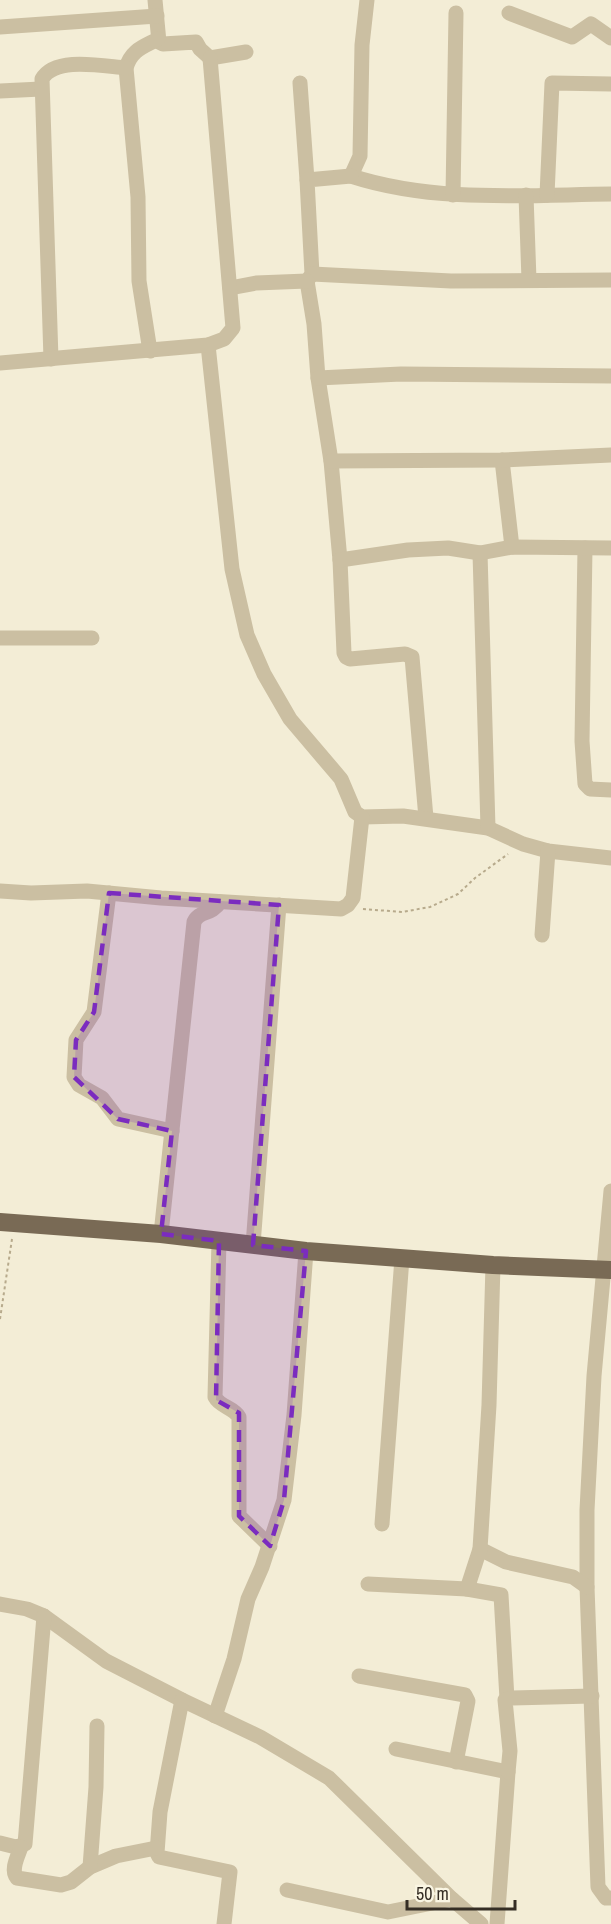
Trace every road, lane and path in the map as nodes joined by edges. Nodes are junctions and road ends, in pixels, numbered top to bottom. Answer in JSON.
{"nodes":[{"id":1,"x":155,"y":0,"type":"edge"},
{"id":2,"x":367,"y":0,"type":"edge"},
{"id":3,"x":509,"y":13,"type":"dead end"},
{"id":4,"x":456,"y":14,"type":"dead end"},
{"id":5,"x":157,"y":16,"type":"junction"},
{"id":6,"x":0,"y":27,"type":"edge"},
{"id":7,"x":611,"y":38,"type":"edge"},
{"id":8,"x":158,"y":39,"type":"junction"},
{"id":9,"x":246,"y":52,"type":"dead end"},
{"id":10,"x":210,"y":58,"type":"junction"},
{"id":11,"x":126,"y":68,"type":"junction"},
{"id":12,"x":300,"y":83,"type":"dead end"},
{"id":13,"x":611,"y":84,"type":"edge"},
{"id":14,"x":41,"y":89,"type":"junction"},
{"id":15,"x":0,"y":91,"type":"edge"},
{"id":16,"x":351,"y":176,"type":"junction"},
{"id":17,"x":307,"y":180,"type":"junction"},
{"id":18,"x":611,"y":194,"type":"edge"},
{"id":19,"x":453,"y":195,"type":"junction"},
{"id":20,"x":526,"y":195,"type":"junction"},
{"id":21,"x":547,"y":195,"type":"junction"},
{"id":22,"x":310,"y":278,"type":"junction"},
{"id":23,"x":529,"y":280,"type":"junction"},
{"id":24,"x":611,"y":280,"type":"edge"},
{"id":25,"x":230,"y":288,"type":"junction"},
{"id":26,"x":208,"y":345,"type":"junction"},
{"id":27,"x":150,"y":351,"type":"junction"},
{"id":28,"x":51,"y":359,"type":"junction"},
{"id":29,"x":0,"y":363,"type":"edge"},
{"id":30,"x":611,"y":376,"type":"edge"},
{"id":31,"x":318,"y":378,"type":"junction"},
{"id":32,"x":611,"y":455,"type":"edge"},
{"id":33,"x":502,"y":460,"type":"junction"},
{"id":34,"x":331,"y":461,"type":"junction"},
{"id":35,"x":512,"y":547,"type":"junction"},
{"id":36,"x":585,"y":548,"type":"junction"},
{"id":37,"x":611,"y":548,"type":"edge"},
{"id":38,"x":480,"y":552,"type":"junction"},
{"id":39,"x":340,"y":560,"type":"junction"},
{"id":40,"x":0,"y":638,"type":"edge"},
{"id":41,"x":92,"y":638,"type":"dead end"},
{"id":42,"x":611,"y":790,"type":"edge"},
{"id":43,"x":362,"y":817,"type":"junction"},
{"id":44,"x":426,"y":818,"type":"junction"},
{"id":45,"x":488,"y":828,"type":"junction"},
{"id":46,"x":523,"y":844,"type":"junction"},
{"id":47,"x":548,"y":851,"type":"junction"},
{"id":48,"x":611,"y":858,"type":"edge"},
{"id":49,"x":0,"y":891,"type":"edge"},
{"id":50,"x":109,"y":893,"type":"junction"},
{"id":51,"x":220,"y":902,"type":"junction"},
{"id":52,"x":279,"y":905,"type":"junction"},
{"id":53,"x":348,"y":905,"type":"junction"},
{"id":54,"x":542,"y":935,"type":"dead end"},
{"id":55,"x":172,"y":1131,"type":"junction"},
{"id":56,"x":611,"y":1191,"type":"edge"},
{"id":57,"x":7,"y":1223,"type":"edge"},
{"id":58,"x":161,"y":1234,"type":"junction"},
{"id":59,"x":219,"y":1241,"type":"junction"},
{"id":60,"x":253,"y":1245,"type":"junction"},
{"id":61,"x":306,"y":1251,"type":"junction"},
{"id":62,"x":402,"y":1258,"type":"junction"},
{"id":63,"x":493,"y":1265,"type":"junction"},
{"id":64,"x":607,"y":1269,"type":"edge"},
{"id":65,"x":0,"y":1319,"type":"edge"},
{"id":66,"x":382,"y":1524,"type":"dead end"},
{"id":67,"x":270,"y":1546,"type":"junction"},
{"id":68,"x":480,"y":1549,"type":"junction"},
{"id":69,"x":368,"y":1584,"type":"dead end"},
{"id":70,"x":587,"y":1587,"type":"junction"},
{"id":71,"x":467,"y":1589,"type":"junction"},
{"id":72,"x":0,"y":1604,"type":"edge"},
{"id":73,"x":44,"y":1616,"type":"junction"},
{"id":74,"x":359,"y":1676,"type":"dead end"},
{"id":75,"x":592,"y":1696,"type":"junction"},
{"id":76,"x":507,"y":1699,"type":"junction"},
{"id":77,"x":182,"y":1700,"type":"junction"},
{"id":78,"x":215,"y":1716,"type":"junction"},
{"id":79,"x":98,"y":1726,"type":"dead end"},
{"id":80,"x":396,"y":1749,"type":"dead end"},
{"id":81,"x":456,"y":1762,"type":"junction"},
{"id":82,"x":508,"y":1772,"type":"junction"},
{"id":83,"x":0,"y":1843,"type":"edge"},
{"id":84,"x":21,"y":1847,"type":"junction"},
{"id":85,"x":156,"y":1848,"type":"junction"},
{"id":86,"x":90,"y":1867,"type":"junction"},
{"id":87,"x":287,"y":1890,"type":"dead end"},
{"id":88,"x":611,"y":1898,"type":"edge"},
{"id":89,"x":452,"y":1899,"type":"junction"},
{"id":90,"x":224,"y":1924,"type":"edge"},
{"id":91,"x":481,"y":1924,"type":"edge"},
{"id":92,"x":496,"y":1924,"type":"edge"}],
"edges":[{"from":1,"to":5,"type":"street"},
{"from":2,"to":16,"type":"street"},
{"from":3,"to":7,"type":"street"},
{"from":4,"to":19,"type":"street"},
{"from":5,"to":6,"type":"street"},
{"from":5,"to":8,"type":"street"},
{"from":8,"to":10,"type":"street"},
{"from":8,"to":11,"type":"street"},
{"from":9,"to":10,"type":"street"},
{"from":10,"to":25,"type":"street"},
{"from":11,"to":14,"type":"street"},
{"from":11,"to":27,"type":"street"},
{"from":12,"to":17,"type":"street"},
{"from":13,"to":21,"type":"street"},
{"from":14,"to":15,"type":"street"},
{"from":14,"to":28,"type":"street"},
{"from":16,"to":17,"type":"street"},
{"from":16,"to":19,"type":"street"},
{"from":17,"to":22,"type":"street"},
{"from":18,"to":21,"type":"street"},
{"from":19,"to":20,"type":"street"},
{"from":20,"to":21,"type":"street"},
{"from":20,"to":23,"type":"street"},
{"from":22,"to":23,"type":"street"},
{"from":22,"to":25,"type":"street"},
{"from":22,"to":31,"type":"street"},
{"from":23,"to":24,"type":"street"},
{"from":25,"to":26,"type":"street"},
{"from":26,"to":27,"type":"street"},
{"from":26,"to":43,"type":"street"},
{"from":27,"to":28,"type":"street"},
{"from":28,"to":29,"type":"street"},
{"from":30,"to":31,"type":"street"},
{"from":31,"to":34,"type":"street"},
{"from":32,"to":33,"type":"street"},
{"from":33,"to":34,"type":"street"},
{"from":33,"to":35,"type":"street"},
{"from":34,"to":39,"type":"street"},
{"from":35,"to":36,"type":"street"},
{"from":35,"to":38,"type":"street"},
{"from":36,"to":37,"type":"street"},
{"from":36,"to":42,"type":"street"},
{"from":38,"to":39,"type":"street"},
{"from":38,"to":45,"type":"street"},
{"from":39,"to":44,"type":"street"},
{"from":40,"to":41,"type":"street"},
{"from":43,"to":44,"type":"street"},
{"from":43,"to":53,"type":"street"},
{"from":44,"to":45,"type":"street"},
{"from":45,"to":46,"type":"street"},
{"from":46,"to":47,"type":"street"},
{"from":46,"to":53,"type":"path"},
{"from":47,"to":48,"type":"street"},
{"from":47,"to":54,"type":"street"},
{"from":49,"to":50,"type":"street"},
{"from":50,"to":51,"type":"street"},
{"from":50,"to":55,"type":"street"},
{"from":51,"to":52,"type":"street"},
{"from":51,"to":55,"type":"street"},
{"from":52,"to":53,"type":"street"},
{"from":52,"to":60,"type":"street"},
{"from":55,"to":58,"type":"street"},
{"from":56,"to":64,"type":"street"},
{"from":57,"to":58,"type":"main road"},
{"from":57,"to":65,"type":"path"},
{"from":58,"to":59,"type":"main road"},
{"from":59,"to":60,"type":"main road"},
{"from":59,"to":67,"type":"street"},
{"from":60,"to":61,"type":"main road"},
{"from":61,"to":62,"type":"main road"},
{"from":61,"to":67,"type":"street"},
{"from":62,"to":63,"type":"main road"},
{"from":62,"to":66,"type":"street"},
{"from":63,"to":64,"type":"main road"},
{"from":63,"to":68,"type":"street"},
{"from":64,"to":70,"type":"street"},
{"from":67,"to":78,"type":"street"},
{"from":68,"to":70,"type":"street"},
{"from":68,"to":71,"type":"street"},
{"from":69,"to":71,"type":"street"},
{"from":70,"to":75,"type":"street"},
{"from":71,"to":76,"type":"street"},
{"from":72,"to":73,"type":"street"},
{"from":73,"to":77,"type":"street"},
{"from":73,"to":84,"type":"street"},
{"from":74,"to":81,"type":"street"},
{"from":75,"to":76,"type":"street"},
{"from":75,"to":88,"type":"street"},
{"from":76,"to":82,"type":"street"},
{"from":77,"to":78,"type":"street"},
{"from":77,"to":85,"type":"street"},
{"from":78,"to":89,"type":"street"},
{"from":79,"to":86,"type":"street"},
{"from":80,"to":81,"type":"street"},
{"from":81,"to":82,"type":"street"},
{"from":82,"to":92,"type":"street"},
{"from":83,"to":84,"type":"street"},
{"from":84,"to":86,"type":"street"},
{"from":85,"to":86,"type":"street"},
{"from":85,"to":90,"type":"street"},
{"from":87,"to":89,"type":"street"},
{"from":89,"to":91,"type":"street"}]}
